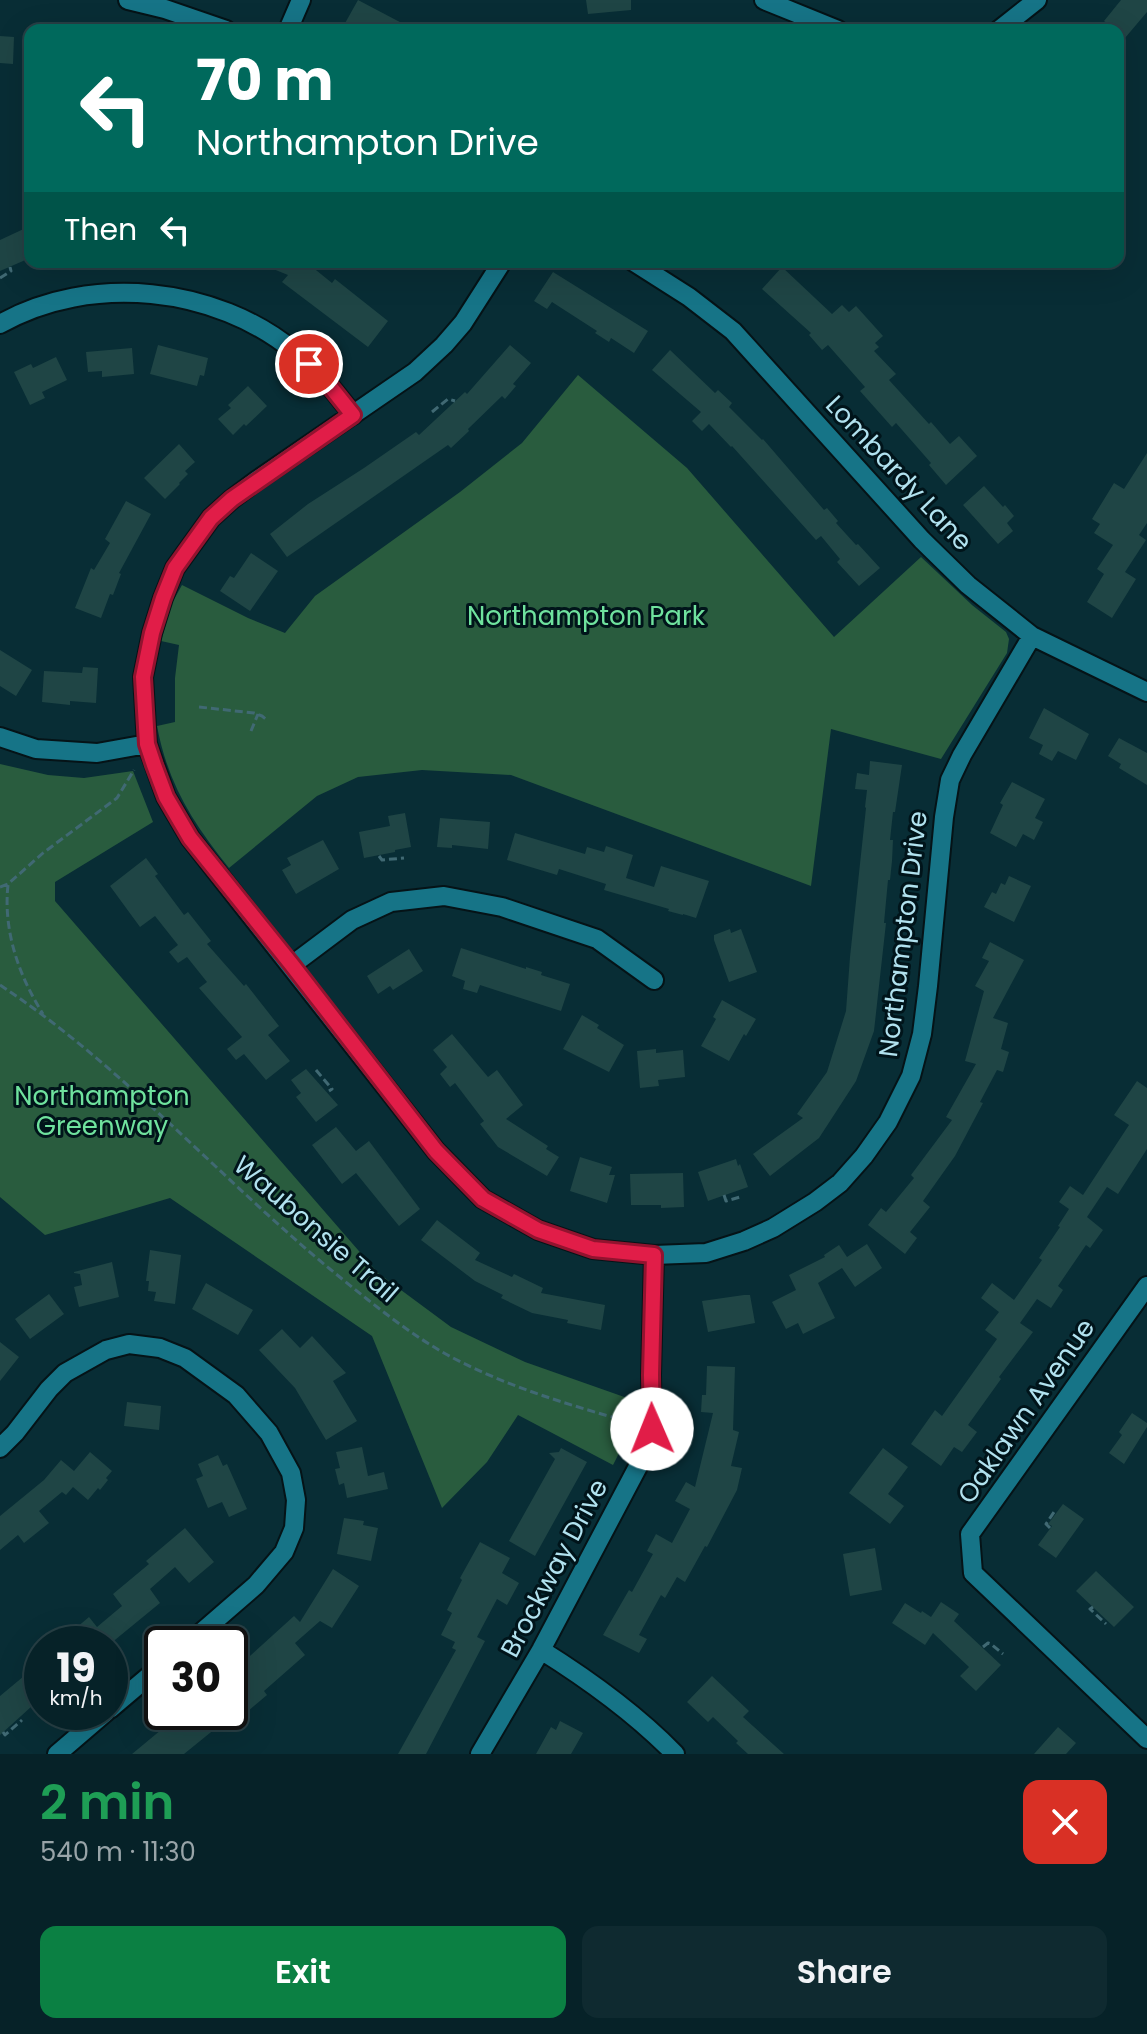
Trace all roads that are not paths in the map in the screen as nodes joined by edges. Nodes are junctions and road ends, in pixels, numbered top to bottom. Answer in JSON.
{"nodes":[{"id":1,"x":128,"y":0,"type":"edge"},
{"id":2,"x":301,"y":0,"type":"edge"},
{"id":3,"x":764,"y":0,"type":"edge"},
{"id":4,"x":1037,"y":0,"type":"edge"},
{"id":5,"x":209,"y":24,"type":"edge"},
{"id":6,"x":291,"y":24,"type":"edge"},
{"id":7,"x":823,"y":24,"type":"edge"},
{"id":8,"x":1007,"y":24,"type":"edge"},
{"id":9,"x":498,"y":268,"type":"edge"},
{"id":10,"x":643,"y":268,"type":"edge"},
{"id":11,"x":0,"y":324,"type":"edge"},
{"id":12,"x":353,"y":415,"type":"junction"},
{"id":13,"x":1032,"y":636,"type":"junction"},
{"id":14,"x":1145,"y":685,"type":"edge"},
{"id":15,"x":0,"y":737,"type":"edge"},
{"id":16,"x":147,"y":744,"type":"junction"},
{"id":17,"x":292,"y":965,"type":"junction"},
{"id":18,"x":654,"y":980,"type":"dead end"},
{"id":19,"x":654,"y":1255,"type":"junction"},
{"id":20,"x":1147,"y":1286,"type":"edge"},
{"id":21,"x":0,"y":1448,"type":"edge"},
{"id":22,"x":209,"y":1626,"type":"edge"},
{"id":23,"x":541,"y":1650,"type":"junction"},
{"id":24,"x":144,"y":1680,"type":"edge"},
{"id":25,"x":128,"y":1693,"type":"edge"},
{"id":26,"x":85,"y":1730,"type":"edge"},
{"id":27,"x":1147,"y":1739,"type":"edge"},
{"id":28,"x":57,"y":1754,"type":"edge"},
{"id":29,"x":480,"y":1754,"type":"edge"},
{"id":30,"x":675,"y":1754,"type":"edge"}],
"edges":[{"from":1,"to":5,"type":"street"},
{"from":2,"to":6,"type":"street"},
{"from":3,"to":7,"type":"street"},
{"from":4,"to":8,"type":"street"},
{"from":9,"to":12,"type":"street","name":"Northampton Drive"},
{"from":10,"to":13,"type":"street","name":"Lombardy Lane"},
{"from":11,"to":12,"type":"street"},
{"from":12,"to":16,"type":"street","name":"Northampton Drive"},
{"from":13,"to":14,"type":"street","name":"Lombardy Lane"},
{"from":13,"to":19,"type":"street","name":"Northampton Drive"},
{"from":15,"to":16,"type":"street"},
{"from":16,"to":17,"type":"street","name":"Northampton Drive"},
{"from":17,"to":18,"type":"street"},
{"from":17,"to":19,"type":"street","name":"Northampton Drive"},
{"from":19,"to":23,"type":"street","name":"Brockway Drive"},
{"from":20,"to":27,"type":"street","name":"Oaklawn Avenue"},
{"from":21,"to":22,"type":"street"},
{"from":23,"to":29,"type":"street","name":"Brockway Drive"},
{"from":23,"to":30,"type":"street"},
{"from":24,"to":25,"type":"street"},
{"from":26,"to":28,"type":"street"}]}
